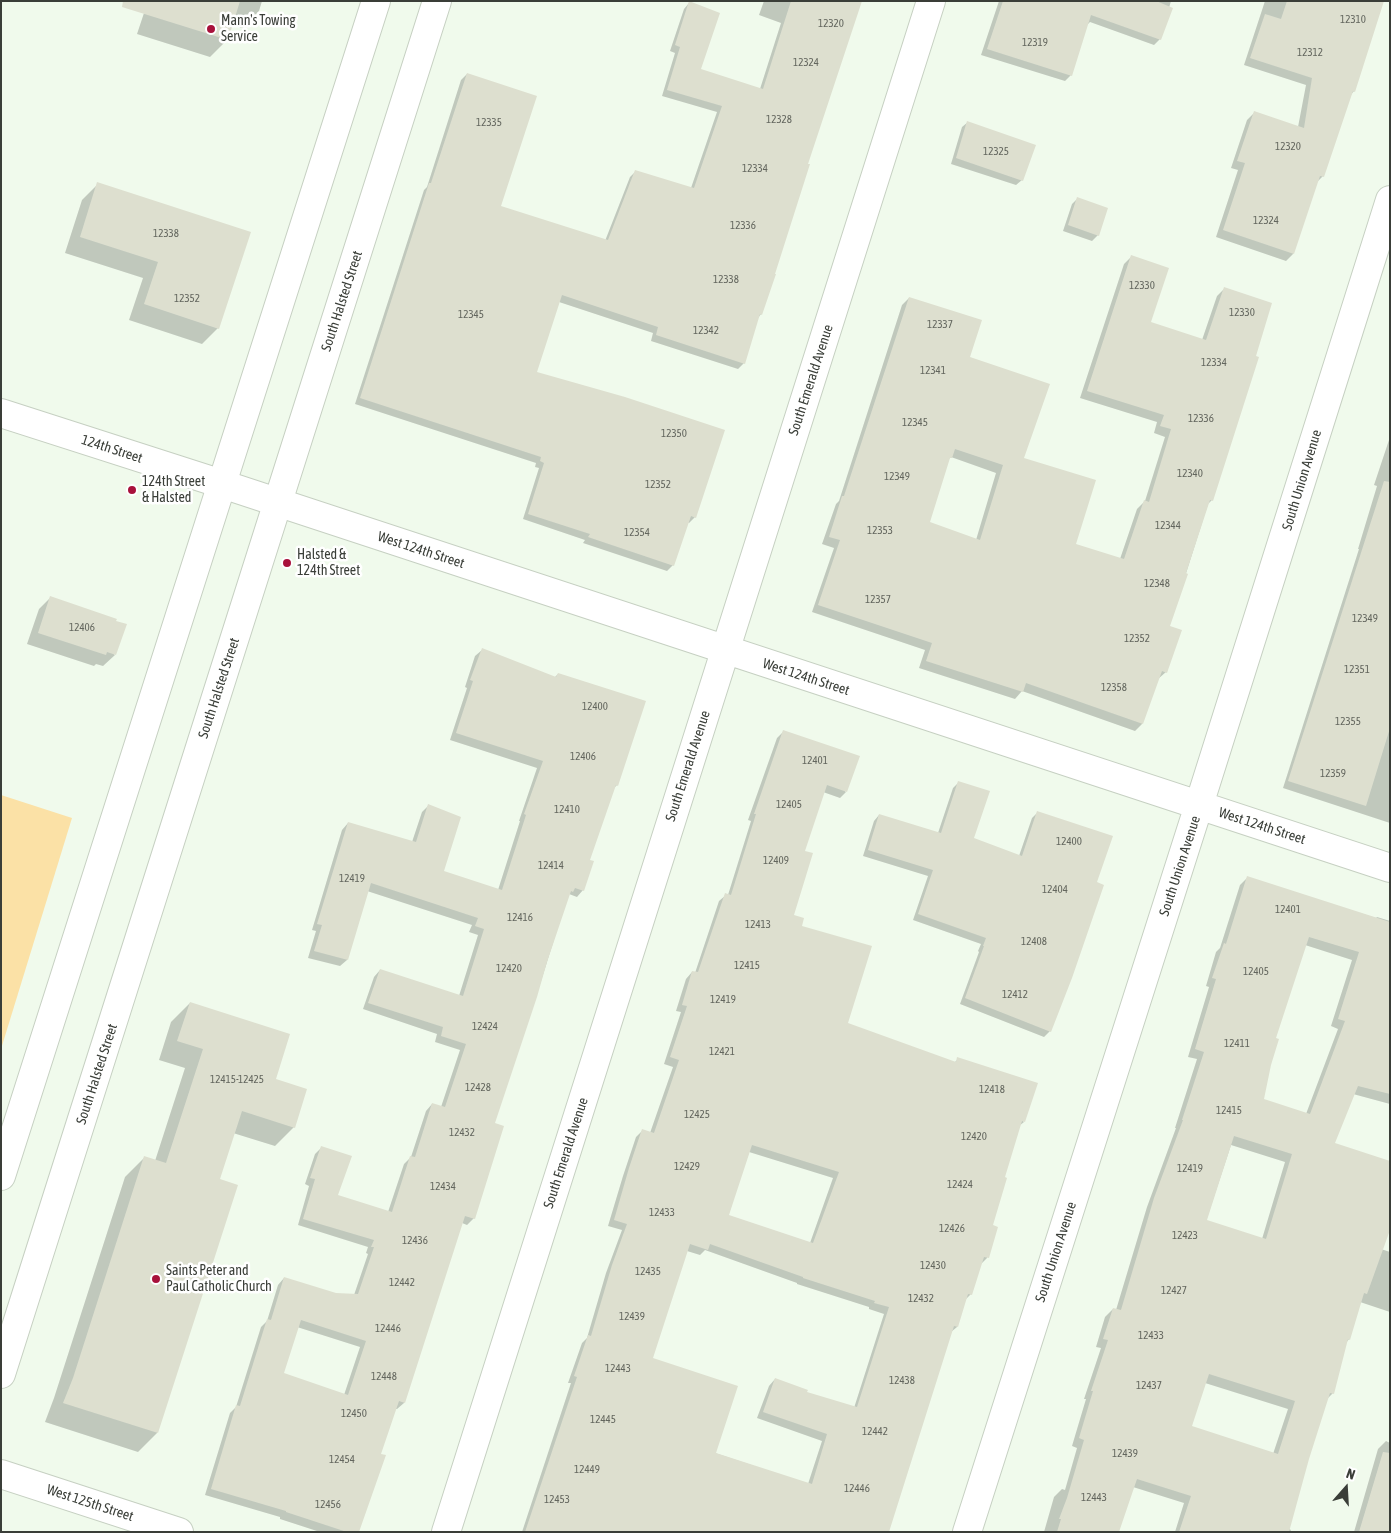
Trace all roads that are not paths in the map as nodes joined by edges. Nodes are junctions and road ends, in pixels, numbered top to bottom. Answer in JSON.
{"nodes":[{"id":1,"x":376,"y":1,"type":"edge"},
{"id":2,"x":437,"y":1,"type":"edge"},
{"id":3,"x":931,"y":1,"type":"edge"},
{"id":4,"x":1390,"y":200,"type":"edge"},
{"id":5,"x":1,"y":413,"type":"edge"},
{"id":6,"x":222,"y":484,"type":"junction"},
{"id":7,"x":278,"y":503,"type":"junction"},
{"id":8,"x":725,"y":650,"type":"junction"},
{"id":9,"x":1200,"y":805,"type":"junction"},
{"id":10,"x":1390,"y":868,"type":"edge"},
{"id":11,"x":1,"y":1176,"type":"edge"},
{"id":12,"x":1,"y":1374,"type":"edge"},
{"id":13,"x":1,"y":1474,"type":"edge"},
{"id":14,"x":179,"y":1532,"type":"edge"},
{"id":15,"x":446,"y":1532,"type":"edge"},
{"id":16,"x":967,"y":1532,"type":"edge"}],
"edges":[{"from":1,"to":6,"type":"street"},
{"from":2,"to":7,"type":"street","name":"South Halsted Street"},
{"from":3,"to":8,"type":"street","name":"South Emerald Avenue"},
{"from":4,"to":9,"type":"street","name":"South Union Avenue"},
{"from":5,"to":6,"type":"street","name":"124th Street"},
{"from":6,"to":7,"type":"street","name":"West 124th Street"},
{"from":6,"to":11,"type":"street"},
{"from":7,"to":8,"type":"street","name":"West 124th Street"},
{"from":7,"to":12,"type":"street","name":"South Halsted Street"},
{"from":8,"to":9,"type":"street","name":"West 124th Street"},
{"from":8,"to":15,"type":"street","name":"South Emerald Avenue"},
{"from":9,"to":10,"type":"street","name":"West 124th Street"},
{"from":9,"to":16,"type":"street","name":"South Union Avenue"},
{"from":13,"to":14,"type":"street","name":"West 125th Street"}]}
